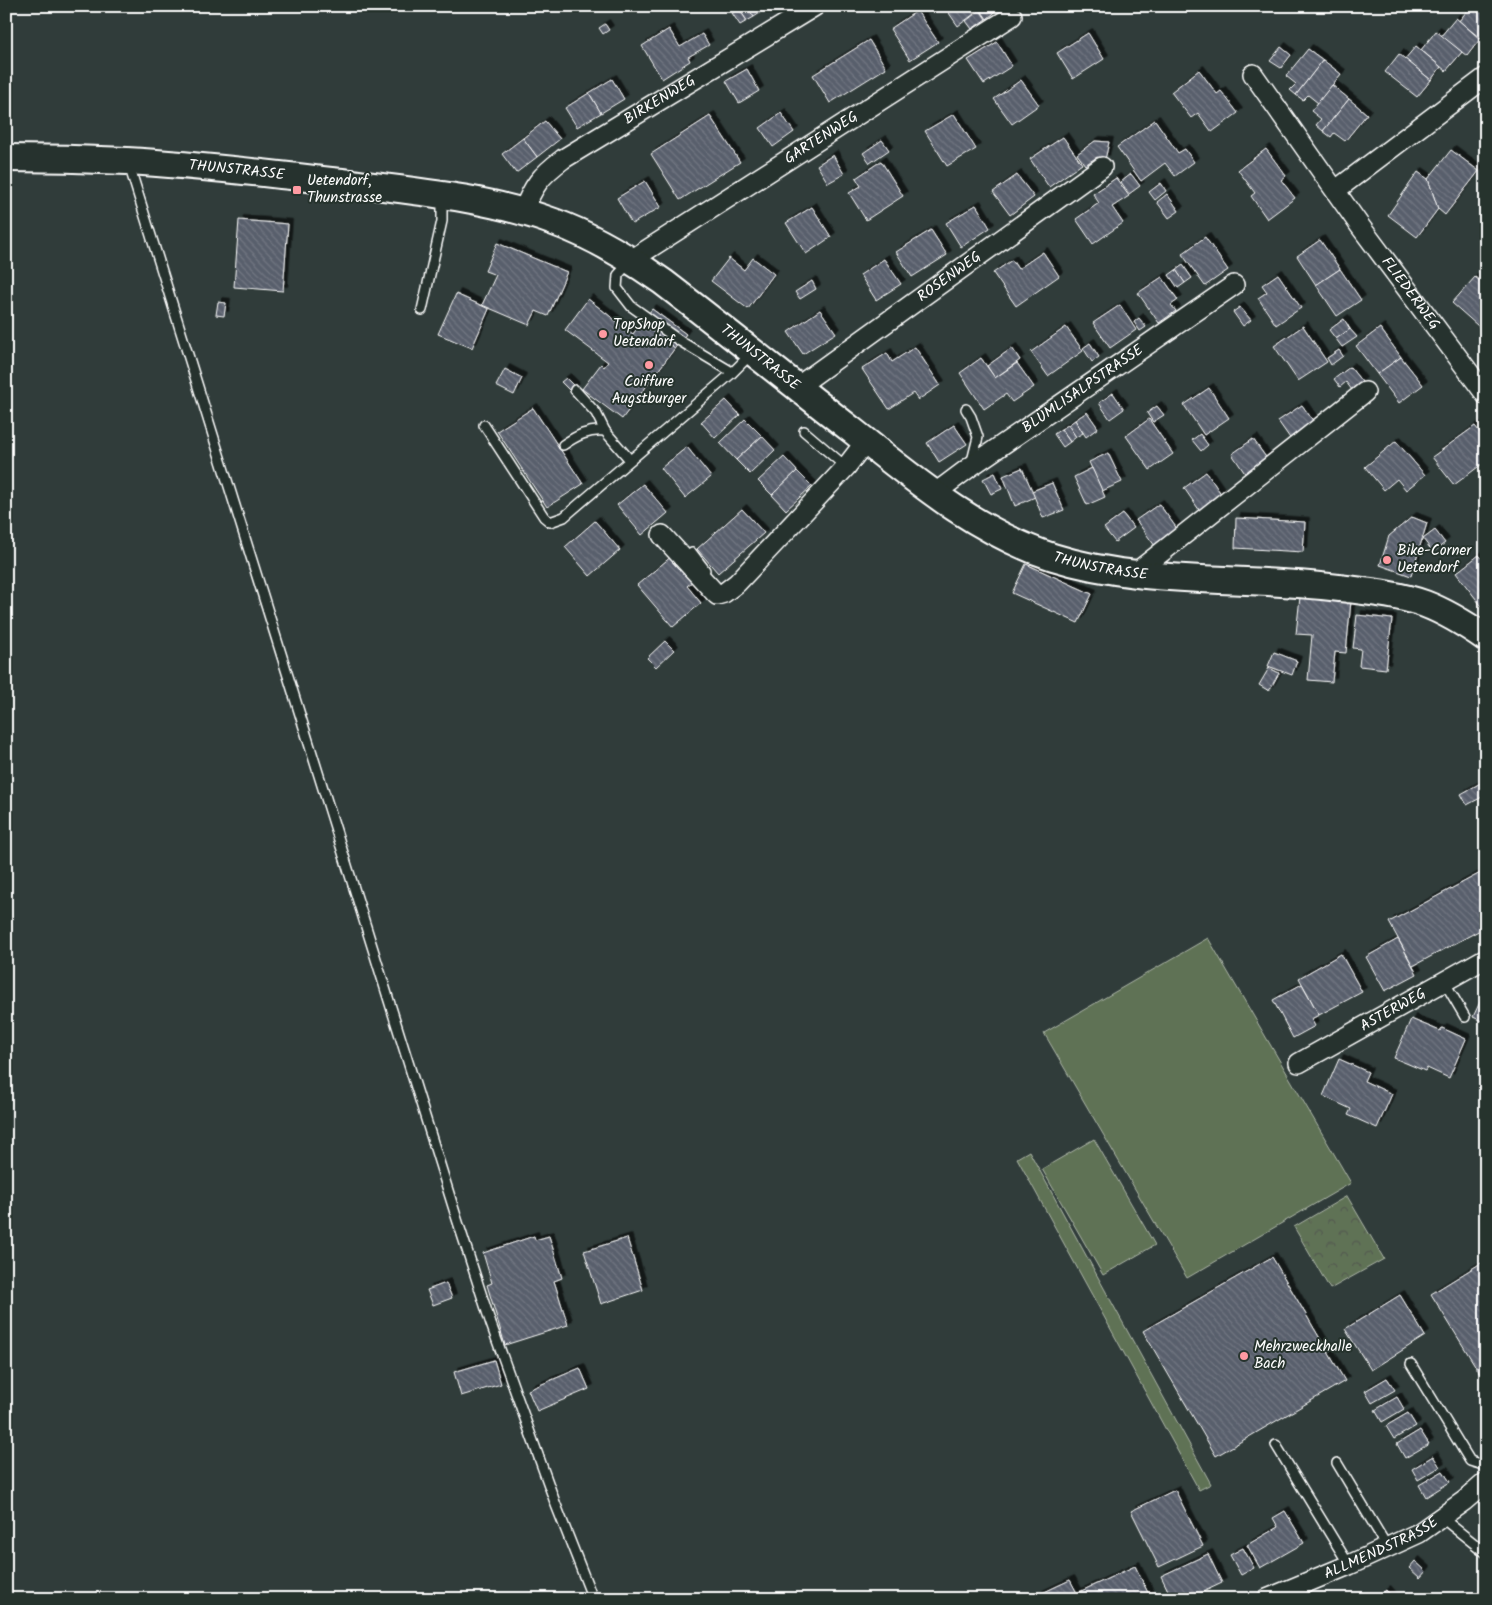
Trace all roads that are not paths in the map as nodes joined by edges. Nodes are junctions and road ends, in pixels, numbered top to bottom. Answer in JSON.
{"nodes":[{"id":1,"x":816,"y":6,"type":"edge"},
{"id":2,"x":1012,"y":16,"type":"dead end"},
{"id":3,"x":1253,"y":74,"type":"dead end"},
{"id":4,"x":1486,"y":77,"type":"edge"},
{"id":5,"x":6,"y":158,"type":"edge"},
{"id":6,"x":128,"y":161,"type":"junction"},
{"id":7,"x":1102,"y":167,"type":"dead end"},
{"id":8,"x":1336,"y":190,"type":"junction"},
{"id":9,"x":442,"y":195,"type":"junction"},
{"id":10,"x":522,"y":212,"type":"junction"},
{"id":11,"x":631,"y":260,"type":"junction"},
{"id":12,"x":1234,"y":285,"type":"dead end"},
{"id":13,"x":422,"y":310,"type":"dead end"},
{"id":14,"x":753,"y":352,"type":"junction"},
{"id":15,"x":732,"y":372,"type":"junction"},
{"id":16,"x":797,"y":387,"type":"junction"},
{"id":17,"x":575,"y":390,"type":"dead end"},
{"id":18,"x":1365,"y":392,"type":"dead end"},
{"id":19,"x":1486,"y":395,"type":"edge"},
{"id":20,"x":966,"y":410,"type":"dead end"},
{"id":21,"x":484,"y":425,"type":"dead end"},
{"id":22,"x":605,"y":431,"type":"junction"},
{"id":23,"x":804,"y":431,"type":"dead end"},
{"id":24,"x":866,"y":441,"type":"junction"},
{"id":25,"x":563,"y":445,"type":"dead end"},
{"id":26,"x":630,"y":460,"type":"junction"},
{"id":27,"x":846,"y":467,"type":"junction"},
{"id":28,"x":970,"y":467,"type":"junction"},
{"id":29,"x":934,"y":494,"type":"junction"},
{"id":30,"x":662,"y":535,"type":"dead end"},
{"id":31,"x":692,"y":553,"type":"dead end"},
{"id":32,"x":1134,"y":574,"type":"junction"},
{"id":33,"x":724,"y":594,"type":"junction"},
{"id":34,"x":1486,"y":638,"type":"edge"},
{"id":35,"x":1486,"y":958,"type":"edge"},
{"id":36,"x":1444,"y":982,"type":"junction"},
{"id":37,"x":1465,"y":1017,"type":"dead end"},
{"id":38,"x":1299,"y":1063,"type":"dead end"},
{"id":39,"x":1411,"y":1364,"type":"dead end"},
{"id":40,"x":1276,"y":1445,"type":"dead end"},
{"id":41,"x":1337,"y":1464,"type":"dead end"},
{"id":42,"x":1486,"y":1466,"type":"edge"},
{"id":43,"x":1486,"y":1482,"type":"edge"},
{"id":44,"x":1442,"y":1518,"type":"junction"},
{"id":45,"x":1388,"y":1548,"type":"junction"},
{"id":46,"x":1486,"y":1553,"type":"edge"},
{"id":47,"x":1349,"y":1565,"type":"junction"},
{"id":48,"x":593,"y":1599,"type":"edge"},
{"id":49,"x":1267,"y":1599,"type":"edge"}],
"edges":[{"from":1,"to":10,"type":"street","name":"BIRKENWEG"},
{"from":2,"to":11,"type":"street","name":"GARTENWEG"},
{"from":3,"to":8,"type":"street","name":"FLIEDERWEG"},
{"from":4,"to":8,"type":"street"},
{"from":5,"to":6,"type":"main road","name":"THUNSTRASSE"},
{"from":6,"to":9,"type":"main road","name":"THUNSTRASSE"},
{"from":6,"to":48,"type":"lane"},
{"from":7,"to":16,"type":"street","name":"ROSENWEG"},
{"from":8,"to":19,"type":"street","name":"FLIEDERWEG"},
{"from":9,"to":10,"type":"main road","name":"THUNSTRASSE"},
{"from":9,"to":13,"type":"lane"},
{"from":10,"to":11,"type":"main road","name":"THUNSTRASSE"},
{"from":11,"to":14,"type":"main road","name":"THUNSTRASSE"},
{"from":11,"to":15,"type":"lane"},
{"from":12,"to":28,"type":"street","name":"BLÜMLISALPSTRASSE"},
{"from":14,"to":15,"type":"lane"},
{"from":14,"to":16,"type":"main road","name":"THUNSTRASSE"},
{"from":15,"to":26,"type":"lane"},
{"from":16,"to":24,"type":"main road","name":"THUNSTRASSE"},
{"from":17,"to":22,"type":"lane"},
{"from":18,"to":32,"type":"street"},
{"from":20,"to":28,"type":"lane"},
{"from":21,"to":26,"type":"lane"},
{"from":22,"to":25,"type":"lane"},
{"from":22,"to":26,"type":"lane"},
{"from":23,"to":27,"type":"lane"},
{"from":24,"to":27,"type":"street"},
{"from":24,"to":29,"type":"main road","name":"THUNSTRASSE"},
{"from":27,"to":33,"type":"street"},
{"from":28,"to":29,"type":"street","name":"BLÜMLISALPSTRASSE"},
{"from":29,"to":32,"type":"main road","name":"THUNSTRASSE"},
{"from":30,"to":33,"type":"street"},
{"from":31,"to":33,"type":"lane"},
{"from":32,"to":34,"type":"main road","name":"THUNSTRASSE"},
{"from":35,"to":36,"type":"street","name":"ASTERWEG"},
{"from":36,"to":37,"type":"lane"},
{"from":36,"to":38,"type":"street","name":"ASTERWEG"},
{"from":39,"to":42,"type":"lane"},
{"from":40,"to":47,"type":"lane"},
{"from":41,"to":45,"type":"lane"},
{"from":43,"to":44,"type":"street","name":"ALLMENDSTRASSE"},
{"from":44,"to":45,"type":"street","name":"ALLMENDSTRASSE"},
{"from":44,"to":46,"type":"lane"},
{"from":45,"to":47,"type":"street","name":"ALLMENDSTRASSE"},
{"from":47,"to":49,"type":"street","name":"ALLMENDSTRASSE"}]}
